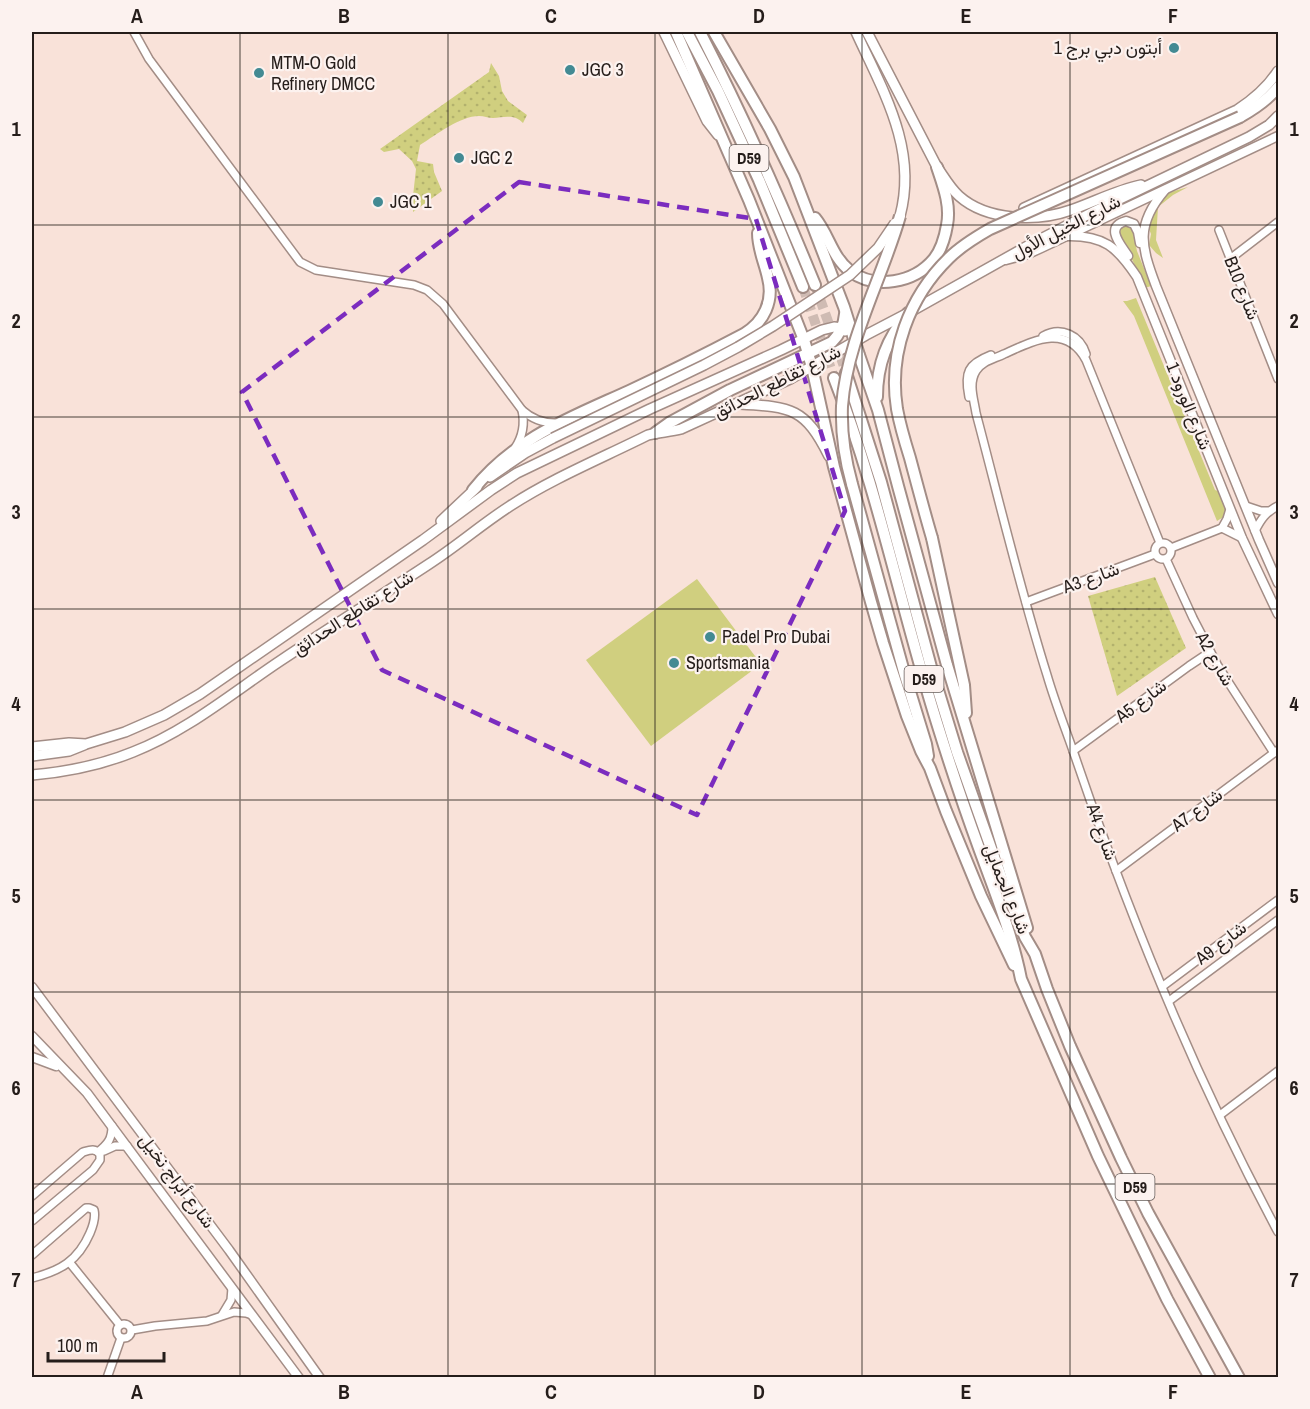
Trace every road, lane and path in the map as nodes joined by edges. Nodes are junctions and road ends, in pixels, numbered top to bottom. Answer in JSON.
{"nodes":[{"id":1,"x":134,"y":32,"type":"edge"},
{"id":2,"x":664,"y":32,"type":"edge"},
{"id":3,"x":676,"y":32,"type":"edge"},
{"id":4,"x":687,"y":32,"type":"edge"},
{"id":5,"x":700,"y":32,"type":"edge"},
{"id":6,"x":714,"y":32,"type":"edge"},
{"id":7,"x":856,"y":32,"type":"edge"},
{"id":8,"x":867,"y":32,"type":"edge"},
{"id":9,"x":1278,"y":71,"type":"edge"},
{"id":10,"x":1278,"y":87,"type":"edge"},
{"id":11,"x":1278,"y":116,"type":"edge"},
{"id":12,"x":1277,"y":136,"type":"edge"},
{"id":13,"x":721,"y":138,"type":"junction"},
{"id":14,"x":937,"y":167,"type":"junction"},
{"id":15,"x":1151,"y":184,"type":"junction"},
{"id":16,"x":1165,"y":190,"type":"junction"},
{"id":17,"x":807,"y":210,"type":"junction"},
{"id":18,"x":900,"y":216,"type":"junction"},
{"id":19,"x":1008,"y":216,"type":"junction"},
{"id":20,"x":1278,"y":222,"type":"edge"},
{"id":21,"x":758,"y":224,"type":"junction"},
{"id":22,"x":1219,"y":231,"type":"dead end"},
{"id":23,"x":1066,"y":236,"type":"junction"},
{"id":24,"x":1230,"y":259,"type":"junction"},
{"id":25,"x":1000,"y":262,"type":"junction"},
{"id":26,"x":1137,"y":277,"type":"junction"},
{"id":27,"x":1153,"y":277,"type":"junction"},
{"id":28,"x":845,"y":311,"type":"junction"},
{"id":29,"x":908,"y":313,"type":"junction"},
{"id":30,"x":842,"y":328,"type":"junction"},
{"id":31,"x":804,"y":340,"type":"junction"},
{"id":32,"x":855,"y":341,"type":"junction"},
{"id":33,"x":808,"y":353,"type":"junction"},
{"id":34,"x":812,"y":367,"type":"junction"},
{"id":35,"x":1276,"y":368,"type":"edge"},
{"id":36,"x":846,"y":372,"type":"tunnel mouth"},
{"id":37,"x":834,"y":378,"type":"tunnel mouth"},
{"id":38,"x":1278,"y":379,"type":"edge"},
{"id":39,"x":738,"y":404,"type":"junction"},
{"id":40,"x":878,"y":410,"type":"junction"},
{"id":41,"x":522,"y":411,"type":"junction"},
{"id":42,"x":560,"y":423,"type":"junction"},
{"id":43,"x":655,"y":433,"type":"junction"},
{"id":44,"x":513,"y":450,"type":"junction"},
{"id":45,"x":834,"y":467,"type":"junction"},
{"id":46,"x":473,"y":490,"type":"junction"},
{"id":47,"x":1246,"y":506,"type":"junction"},
{"id":48,"x":1278,"y":506,"type":"edge"},
{"id":49,"x":1230,"y":509,"type":"junction"},
{"id":50,"x":1268,"y":511,"type":"junction"},
{"id":51,"x":1222,"y":528,"type":"junction"},
{"id":52,"x":1255,"y":531,"type":"junction"},
{"id":53,"x":1242,"y":538,"type":"junction"},
{"id":54,"x":423,"y":540,"type":"junction"},
{"id":55,"x":1160,"y":543,"type":"junction"},
{"id":56,"x":1171,"y":548,"type":"junction"},
{"id":57,"x":1155,"y":554,"type":"junction"},
{"id":58,"x":1166,"y":559,"type":"junction"},
{"id":59,"x":1278,"y":583,"type":"edge"},
{"id":60,"x":1026,"y":602,"type":"junction"},
{"id":61,"x":1278,"y":614,"type":"edge"},
{"id":62,"x":1210,"y":652,"type":"junction"},
{"id":63,"x":966,"y":725,"type":"junction"},
{"id":64,"x":86,"y":744,"type":"junction"},
{"id":65,"x":32,"y":747,"type":"edge"},
{"id":66,"x":1073,"y":751,"type":"junction"},
{"id":67,"x":1276,"y":751,"type":"edge"},
{"id":68,"x":32,"y":756,"type":"edge"},
{"id":69,"x":930,"y":768,"type":"junction"},
{"id":70,"x":32,"y":775,"type":"edge"},
{"id":71,"x":1116,"y":871,"type":"junction"},
{"id":72,"x":1278,"y":900,"type":"edge"},
{"id":73,"x":1278,"y":920,"type":"edge"},
{"id":74,"x":1035,"y":954,"type":"junction"},
{"id":75,"x":1021,"y":979,"type":"junction"},
{"id":76,"x":1162,"y":986,"type":"junction"},
{"id":77,"x":32,"y":987,"type":"edge"},
{"id":78,"x":1169,"y":1001,"type":"junction"},
{"id":79,"x":32,"y":1036,"type":"edge"},
{"id":80,"x":32,"y":1057,"type":"edge"},
{"id":81,"x":62,"y":1068,"type":"junction"},
{"id":82,"x":1278,"y":1071,"type":"edge"},
{"id":83,"x":1220,"y":1115,"type":"junction"},
{"id":84,"x":112,"y":1126,"type":"junction"},
{"id":85,"x":127,"y":1146,"type":"junction"},
{"id":86,"x":99,"y":1153,"type":"junction"},
{"id":87,"x":32,"y":1196,"type":"edge"},
{"id":88,"x":1275,"y":1219,"type":"edge"},
{"id":89,"x":32,"y":1221,"type":"edge"},
{"id":90,"x":1278,"y":1232,"type":"edge"},
{"id":91,"x":32,"y":1255,"type":"edge"},
{"id":92,"x":70,"y":1263,"type":"junction"},
{"id":93,"x":32,"y":1278,"type":"edge"},
{"id":94,"x":232,"y":1288,"type":"junction"},
{"id":95,"x":222,"y":1315,"type":"junction"},
{"id":96,"x":252,"y":1315,"type":"junction"},
{"id":97,"x":120,"y":1325,"type":"junction"},
{"id":98,"x":132,"y":1330,"type":"junction"},
{"id":99,"x":121,"y":1338,"type":"junction"},
{"id":100,"x":107,"y":1377,"type":"edge"},
{"id":101,"x":298,"y":1377,"type":"edge"},
{"id":102,"x":320,"y":1377,"type":"edge"},
{"id":103,"x":1210,"y":1377,"type":"edge"},
{"id":104,"x":1239,"y":1377,"type":"edge"}],
"edges":[{"from":1,"to":41,"type":"street"},
{"from":2,"to":13,"type":"main road"},
{"from":3,"to":13,"type":"main road"},
{"from":4,"to":5,"type":"main road","number":"D59"},
{"from":6,"to":17,"type":"main road"},
{"from":7,"to":18,"type":"main road"},
{"from":8,"to":14,"type":"main road"},
{"from":9,"to":19,"type":"main road"},
{"from":10,"to":63,"type":"main road","bridge":true},
{"from":11,"to":15,"type":"main road","name":"شارع الخيل الأول"},
{"from":12,"to":16,"type":"street"},
{"from":13,"to":21,"type":"main road"},
{"from":14,"to":17,"type":"main road"},
{"from":14,"to":19,"type":"main road"},
{"from":15,"to":19,"type":"main road"},
{"from":15,"to":25,"type":"main road","name":"شارع الخيل الأول"},
{"from":16,"to":23,"type":"street"},
{"from":16,"to":27,"type":"street","name":"شارع الورود 1"},
{"from":17,"to":28,"type":"main road"},
{"from":18,"to":46,"type":"main road","bridge":true},
{"from":18,"to":69,"type":"main road","bridge":true},
{"from":20,"to":24,"type":"street"},
{"from":21,"to":31,"type":"main road"},
{"from":21,"to":42,"type":"main road"},
{"from":22,"to":24,"type":"street","name":"B10 شارع"},
{"from":23,"to":25,"type":"street"},
{"from":23,"to":26,"type":"street","name":"شارع الورود 1"},
{"from":24,"to":35,"type":"street","name":"B10 شارع"},
{"from":25,"to":29,"type":"main road","name":"شارع الخيل الأول"},
{"from":26,"to":27,"type":"street"},
{"from":26,"to":49,"type":"street","name":"شارع الورود 1"},
{"from":27,"to":47,"type":"street","name":"شارع الورود 1"},
{"from":28,"to":30,"type":"main road"},
{"from":28,"to":32,"type":"main road"},
{"from":29,"to":32,"type":"main road","name":"شارع الخيل الأول"},
{"from":29,"to":40,"type":"main road"},
{"from":30,"to":31,"type":"main road","name":"شارع تقاطع الحدائق"},
{"from":30,"to":32,"type":"main road","name":"شارع تقاطع الحدائق"},
{"from":30,"to":33,"type":"main road"},
{"from":31,"to":33,"type":"main road"},
{"from":31,"to":54,"type":"main road","name":"شارع تقاطع الحدائق"},
{"from":32,"to":34,"type":"main road","name":"شارع تقاطع الحدائق"},
{"from":32,"to":40,"type":"main road"},
{"from":33,"to":34,"type":"main road"},
{"from":33,"to":43,"type":"main road"},
{"from":34,"to":39,"type":"main road","name":"شارع تقاطع الحدائق"},
{"from":34,"to":45,"type":"main road"},
{"from":35,"to":38,"type":"street","name":"B10 شارع"},
{"from":36,"to":74,"type":"main road","name":"شارع الجمايل","number":"D59"},
{"from":37,"to":75,"type":"main road","name":"شارع الجمايل","number":"D59"},
{"from":39,"to":43,"type":"main road","name":"شارع تقاطع الحدائق"},
{"from":39,"to":45,"type":"main road"},
{"from":40,"to":63,"type":"main road"},
{"from":41,"to":42,"type":"street"},
{"from":41,"to":44,"type":"street"},
{"from":42,"to":44,"type":"main road"},
{"from":43,"to":70,"type":"main road","name":"شارع تقاطع الحدائق"},
{"from":44,"to":46,"type":"main road"},
{"from":45,"to":69,"type":"main road"},
{"from":46,"to":54,"type":"main road"},
{"from":47,"to":50,"type":"street"},
{"from":47,"to":52,"type":"street","name":"شارع الورود 1"},
{"from":48,"to":50,"type":"street"},
{"from":49,"to":51,"type":"street"},
{"from":49,"to":53,"type":"street","name":"شارع الورود 1"},
{"from":50,"to":52,"type":"street"},
{"from":51,"to":53,"type":"street"},
{"from":51,"to":56,"type":"street"},
{"from":52,"to":59,"type":"street","name":"شارع الورود 1"},
{"from":53,"to":61,"type":"street","name":"شارع الورود 1"},
{"from":54,"to":64,"type":"main road","name":"شارع تقاطع الحدائق"},
{"from":55,"to":56,"type":"street"},
{"from":55,"to":57,"type":"street"},
{"from":55,"to":60,"type":"street","name":"A4 شارع"},
{"from":56,"to":58,"type":"street"},
{"from":57,"to":58,"type":"street"},
{"from":57,"to":60,"type":"street","name":"A3 شارع"},
{"from":58,"to":62,"type":"street","name":"A2 شارع"},
{"from":60,"to":66,"type":"street","name":"A4 شارع"},
{"from":62,"to":66,"type":"street","name":"A5 شارع"},
{"from":62,"to":67,"type":"street","name":"A2 شارع"},
{"from":63,"to":74,"type":"main road"},
{"from":64,"to":65,"type":"main road","name":"شارع تقاطع الحدائق"},
{"from":64,"to":68,"type":"main road"},
{"from":66,"to":71,"type":"street","name":"A4 شارع"},
{"from":67,"to":71,"type":"street","name":"A7 شارع"},
{"from":69,"to":75,"type":"main road"},
{"from":71,"to":76,"type":"street","name":"A4 شارع"},
{"from":72,"to":76,"type":"street","name":"A9 شارع"},
{"from":73,"to":78,"type":"street","name":"A9 شارع"},
{"from":74,"to":104,"type":"main road","name":"شارع الجمايل","number":"D59"},
{"from":75,"to":103,"type":"main road","name":"شارع الجمايل","number":"D59"},
{"from":76,"to":78,"type":"street","name":"A4 شارع"},
{"from":77,"to":102,"type":"street","name":"شارع أبراج نخيل"},
{"from":78,"to":83,"type":"street","name":"A4 شارع"},
{"from":79,"to":81,"type":"street","name":"شارع أبراج نخيل"},
{"from":80,"to":81,"type":"street"},
{"from":81,"to":84,"type":"street","name":"شارع أبراج نخيل"},
{"from":82,"to":83,"type":"street"},
{"from":83,"to":88,"type":"street","name":"A4 شارع"},
{"from":84,"to":85,"type":"street","name":"شارع أبراج نخيل"},
{"from":84,"to":86,"type":"street"},
{"from":85,"to":86,"type":"street"},
{"from":85,"to":94,"type":"street","name":"شارع أبراج نخيل"},
{"from":86,"to":87,"type":"street"},
{"from":86,"to":89,"type":"street"},
{"from":88,"to":90,"type":"street","name":"A4 شارع"},
{"from":91,"to":92,"type":"street"},
{"from":92,"to":93,"type":"street"},
{"from":92,"to":97,"type":"street"},
{"from":94,"to":95,"type":"street"},
{"from":94,"to":96,"type":"street","name":"شارع أبراج نخيل"},
{"from":95,"to":96,"type":"street"},
{"from":95,"to":98,"type":"street"},
{"from":96,"to":101,"type":"street","name":"شارع أبراج نخيل"},
{"from":97,"to":98,"type":"street"},
{"from":97,"to":99,"type":"street"},
{"from":98,"to":99,"type":"street"},
{"from":99,"to":100,"type":"street"}]}
